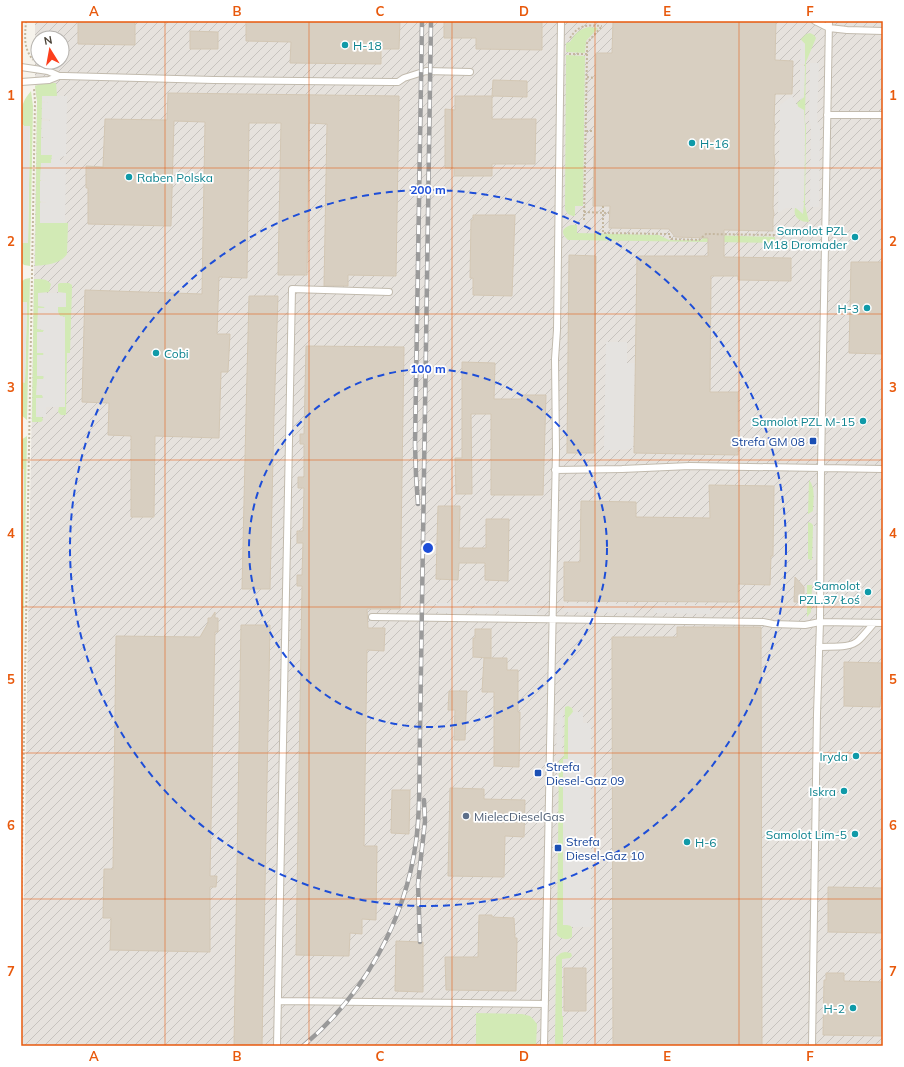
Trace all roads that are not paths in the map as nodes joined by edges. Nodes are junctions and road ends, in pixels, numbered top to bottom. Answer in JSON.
{"nodes":[{"id":1,"x":561,"y":21,"type":"edge"},
{"id":2,"x":814,"y":21,"type":"edge"},
{"id":3,"x":829,"y":24,"type":"edge"},
{"id":4,"x":883,"y":31,"type":"edge"},
{"id":5,"x":21,"y":67,"type":"edge"},
{"id":6,"x":470,"y":72,"type":"dead end"},
{"id":7,"x":59,"y":76,"type":"junction"},
{"id":8,"x":21,"y":82,"type":"edge"},
{"id":9,"x":827,"y":115,"type":"junction"},
{"id":10,"x":883,"y":115,"type":"edge"},
{"id":11,"x":389,"y":292,"type":"dead end"},
{"id":12,"x":821,"y":468,"type":"junction"},
{"id":13,"x":883,"y":469,"type":"edge"},
{"id":14,"x":555,"y":470,"type":"junction"},
{"id":15,"x":372,"y":617,"type":"dead end"},
{"id":16,"x":552,"y":620,"type":"junction"},
{"id":17,"x":820,"y":622,"type":"junction"},
{"id":18,"x":874,"y":623,"type":"junction"},
{"id":19,"x":883,"y":623,"type":"edge"},
{"id":20,"x":819,"y":647,"type":"junction"},
{"id":21,"x":278,"y":1002,"type":"junction"},
{"id":22,"x":545,"y":1004,"type":"junction"},
{"id":23,"x":277,"y":1046,"type":"edge"},
{"id":24,"x":544,"y":1046,"type":"edge"},
{"id":25,"x":812,"y":1046,"type":"edge"}],
"edges":[{"from":1,"to":14,"type":"lane"},
{"from":2,"to":3,"type":"lane"},
{"from":3,"to":4,"type":"lane"},
{"from":3,"to":9,"type":"lane"},
{"from":5,"to":7,"type":"lane"},
{"from":6,"to":7,"type":"lane"},
{"from":7,"to":8,"type":"lane"},
{"from":9,"to":10,"type":"lane"},
{"from":9,"to":12,"type":"lane"},
{"from":11,"to":21,"type":"lane"},
{"from":12,"to":13,"type":"lane"},
{"from":12,"to":14,"type":"lane"},
{"from":12,"to":17,"type":"lane"},
{"from":14,"to":16,"type":"lane"},
{"from":15,"to":16,"type":"lane"},
{"from":16,"to":17,"type":"lane"},
{"from":16,"to":22,"type":"lane"},
{"from":17,"to":18,"type":"lane"},
{"from":17,"to":20,"type":"lane"},
{"from":18,"to":19,"type":"lane"},
{"from":18,"to":20,"type":"lane"},
{"from":20,"to":25,"type":"lane"},
{"from":21,"to":22,"type":"lane"},
{"from":21,"to":23,"type":"lane"},
{"from":22,"to":24,"type":"lane"}]}
